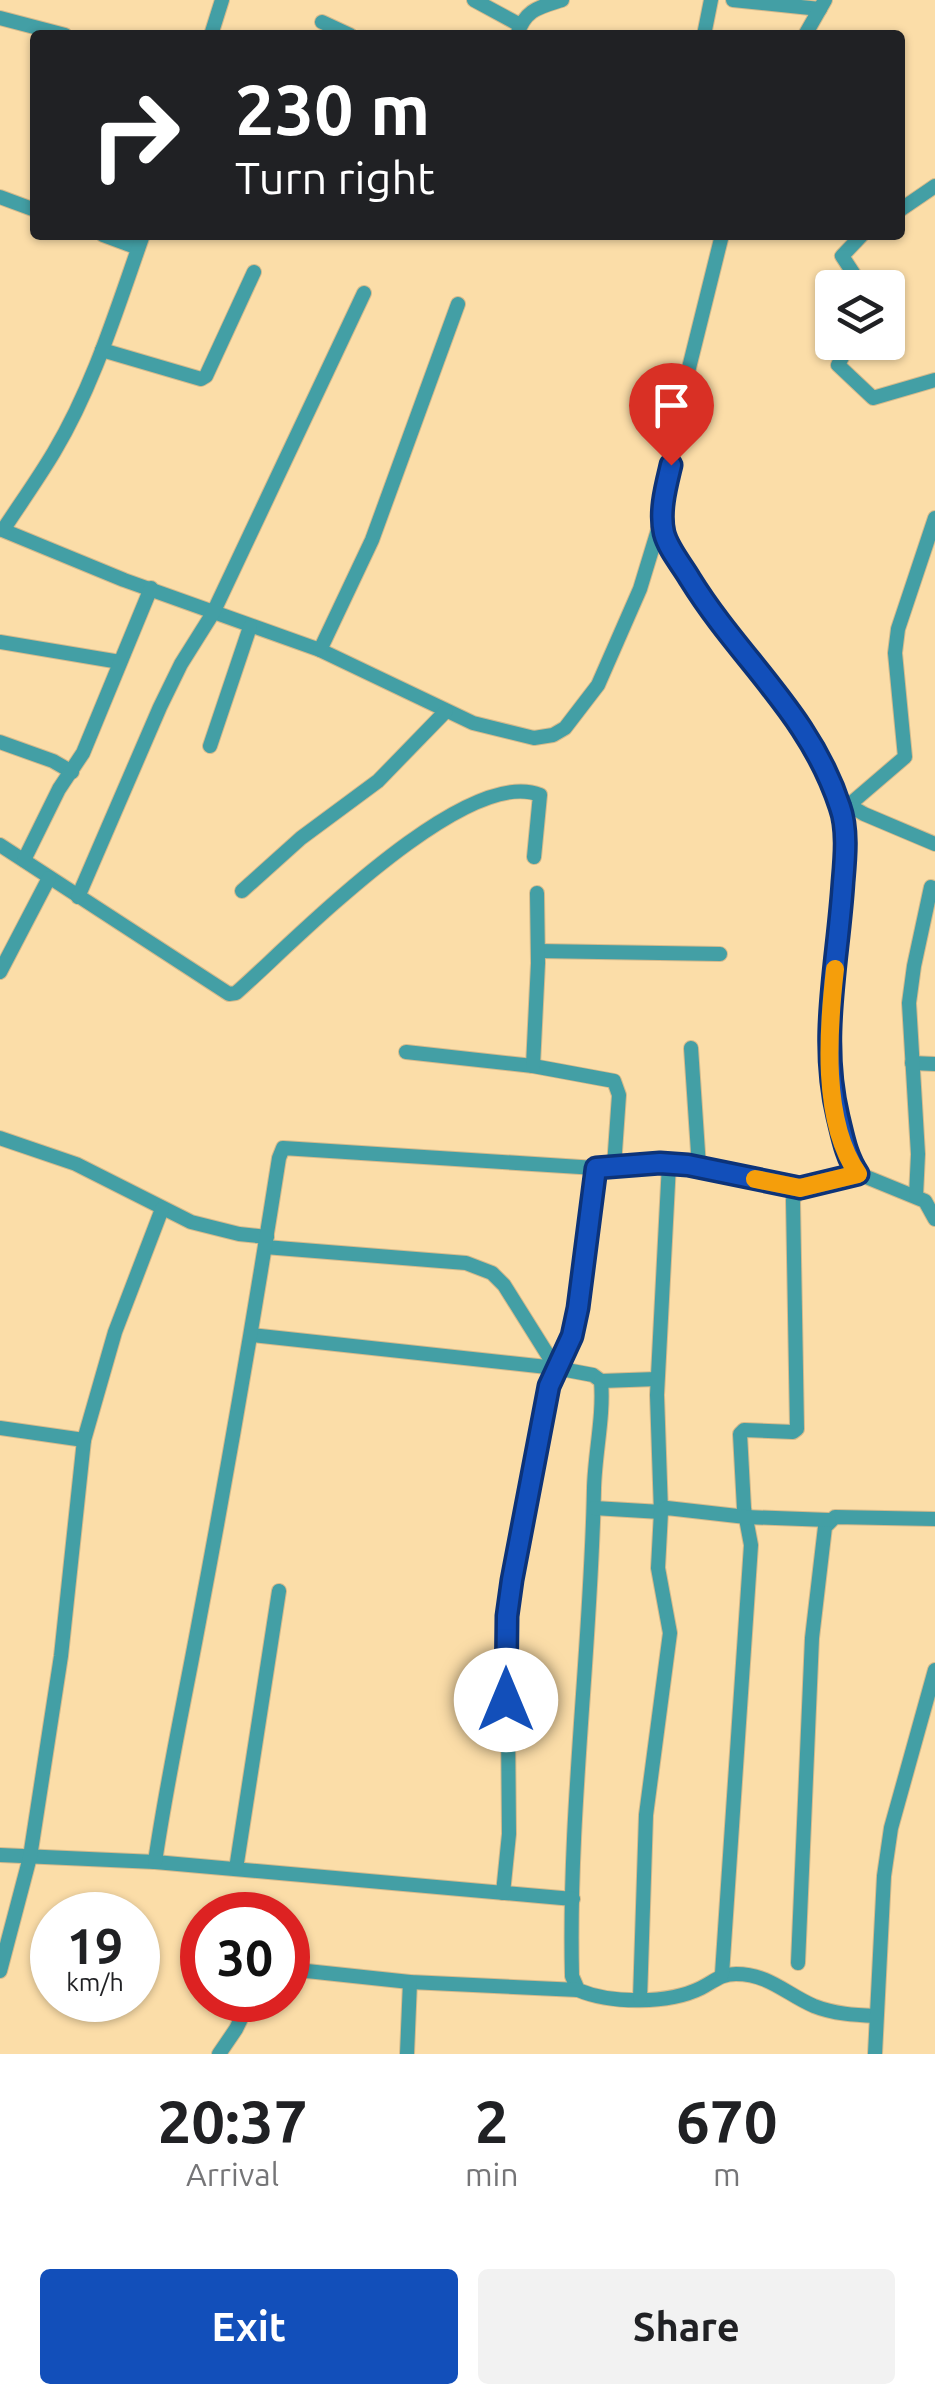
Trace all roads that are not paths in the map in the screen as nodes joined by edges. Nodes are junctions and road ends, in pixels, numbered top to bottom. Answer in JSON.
{"nodes":[{"id":1,"x":222,"y":0,"type":"edge"},
{"id":2,"x":474,"y":0,"type":"edge"},
{"id":3,"x":562,"y":0,"type":"edge"},
{"id":4,"x":711,"y":0,"type":"edge"},
{"id":5,"x":734,"y":0,"type":"edge"},
{"id":6,"x":822,"y":5,"type":"edge"},
{"id":7,"x":0,"y":18,"type":"edge"},
{"id":8,"x":322,"y":22,"type":"dead end"},
{"id":9,"x":47,"y":30,"type":"edge"},
{"id":10,"x":213,"y":30,"type":"edge"},
{"id":11,"x":339,"y":30,"type":"edge"},
{"id":12,"x":518,"y":30,"type":"edge"},
{"id":13,"x":705,"y":30,"type":"edge"},
{"id":14,"x":808,"y":30,"type":"edge"},
{"id":15,"x":935,"y":186,"type":"edge"},
{"id":16,"x":0,"y":197,"type":"edge"},
{"id":17,"x":905,"y":207,"type":"edge"},
{"id":18,"x":30,"y":208,"type":"edge"},
{"id":19,"x":721,"y":240,"type":"edge"},
{"id":20,"x":857,"y":240,"type":"edge"},
{"id":21,"x":141,"y":242,"type":"edge"},
{"id":22,"x":851,"y":270,"type":"edge"},
{"id":23,"x":254,"y":272,"type":"dead end"},
{"id":24,"x":364,"y":293,"type":"dead end"},
{"id":25,"x":458,"y":304,"type":"dead end"},
{"id":26,"x":102,"y":350,"type":"junction"},
{"id":27,"x":841,"y":360,"type":"edge"},
{"id":28,"x":935,"y":380,"type":"edge"},
{"id":29,"x":663,"y":513,"type":"junction"},
{"id":30,"x":935,"y":518,"type":"edge"},
{"id":31,"x":1,"y":530,"type":"edge"},
{"id":32,"x":150,"y":588,"type":"junction"},
{"id":33,"x":213,"y":613,"type":"junction"},
{"id":34,"x":250,"y":627,"type":"junction"},
{"id":35,"x":0,"y":642,"type":"edge"},
{"id":36,"x":320,"y":650,"type":"junction"},
{"id":37,"x":120,"y":662,"type":"junction"},
{"id":38,"x":446,"y":711,"type":"junction"},
{"id":39,"x":0,"y":742,"type":"edge"},
{"id":40,"x":210,"y":746,"type":"dead end"},
{"id":41,"x":72,"y":772,"type":"junction"},
{"id":42,"x":843,"y":805,"type":"junction"},
{"id":43,"x":935,"y":844,"type":"edge"},
{"id":44,"x":0,"y":845,"type":"edge"},
{"id":45,"x":534,"y":857,"type":"dead end"},
{"id":46,"x":24,"y":860,"type":"junction"},
{"id":47,"x":50,"y":878,"type":"junction"},
{"id":48,"x":930,"y":887,"type":"dead end"},
{"id":49,"x":242,"y":892,"type":"dead end"},
{"id":50,"x":537,"y":893,"type":"dead end"},
{"id":51,"x":78,"y":897,"type":"junction"},
{"id":52,"x":538,"y":951,"type":"junction"},
{"id":53,"x":720,"y":954,"type":"dead end"},
{"id":54,"x":0,"y":972,"type":"edge"},
{"id":55,"x":692,"y":1048,"type":"dead end"},
{"id":56,"x":406,"y":1052,"type":"dead end"},
{"id":57,"x":912,"y":1063,"type":"junction"},
{"id":58,"x":935,"y":1064,"type":"edge"},
{"id":59,"x":532,"y":1066,"type":"junction"},
{"id":60,"x":0,"y":1138,"type":"edge"},
{"id":61,"x":668,"y":1164,"type":"junction"},
{"id":62,"x":614,"y":1166,"type":"junction"},
{"id":63,"x":698,"y":1167,"type":"junction"},
{"id":64,"x":596,"y":1168,"type":"junction"},
{"id":65,"x":858,"y":1174,"type":"junction"},
{"id":66,"x":800,"y":1188,"type":"junction"},
{"id":67,"x":916,"y":1196,"type":"junction"},
{"id":68,"x":162,"y":1209,"type":"junction"},
{"id":69,"x":935,"y":1219,"type":"edge"},
{"id":70,"x":266,"y":1242,"type":"junction"},
{"id":71,"x":252,"y":1336,"type":"junction"},
{"id":72,"x":556,"y":1368,"type":"junction"},
{"id":73,"x":657,"y":1379,"type":"junction"},
{"id":74,"x":600,"y":1381,"type":"junction"},
{"id":75,"x":0,"y":1428,"type":"edge"},
{"id":76,"x":84,"y":1440,"type":"junction"},
{"id":77,"x":594,"y":1508,"type":"junction"},
{"id":78,"x":661,"y":1512,"type":"junction"},
{"id":79,"x":746,"y":1516,"type":"junction"},
{"id":80,"x":935,"y":1519,"type":"edge"},
{"id":81,"x":829,"y":1520,"type":"junction"},
{"id":82,"x":279,"y":1590,"type":"dead end"},
{"id":83,"x":935,"y":1670,"type":"edge"},
{"id":84,"x":0,"y":1855,"type":"edge"},
{"id":85,"x":30,"y":1857,"type":"junction"},
{"id":86,"x":155,"y":1862,"type":"junction"},
{"id":87,"x":236,"y":1869,"type":"junction"},
{"id":88,"x":504,"y":1893,"type":"junction"},
{"id":89,"x":573,"y":1899,"type":"junction"},
{"id":90,"x":798,"y":1963,"type":"dead end"},
{"id":91,"x":0,"y":1971,"type":"edge"},
{"id":92,"x":310,"y":1971,"type":"edge"},
{"id":93,"x":722,"y":1974,"type":"junction"},
{"id":94,"x":410,"y":1982,"type":"junction"},
{"id":95,"x":578,"y":1990,"type":"junction"},
{"id":96,"x":640,"y":1998,"type":"junction"},
{"id":97,"x":876,"y":2016,"type":"junction"},
{"id":98,"x":239,"y":2022,"type":"edge"},
{"id":99,"x":220,"y":2054,"type":"edge"},
{"id":100,"x":407,"y":2054,"type":"edge"},
{"id":101,"x":875,"y":2054,"type":"edge"}],
"edges":[{"from":1,"to":10,"type":"street"},
{"from":2,"to":12,"type":"street"},
{"from":3,"to":12,"type":"street"},
{"from":4,"to":13,"type":"street"},
{"from":5,"to":6,"type":"street"},
{"from":6,"to":14,"type":"street"},
{"from":7,"to":9,"type":"street"},
{"from":8,"to":11,"type":"street"},
{"from":15,"to":17,"type":"street"},
{"from":16,"to":18,"type":"street"},
{"from":19,"to":29,"type":"street"},
{"from":20,"to":22,"type":"street"},
{"from":21,"to":26,"type":"street"},
{"from":23,"to":26,"type":"street"},
{"from":24,"to":33,"type":"street"},
{"from":25,"to":36,"type":"street"},
{"from":26,"to":31,"type":"street"},
{"from":27,"to":28,"type":"street"},
{"from":29,"to":38,"type":"street"},
{"from":29,"to":42,"type":"street"},
{"from":30,"to":42,"type":"street"},
{"from":31,"to":32,"type":"street"},
{"from":32,"to":33,"type":"street"},
{"from":32,"to":37,"type":"street"},
{"from":33,"to":34,"type":"street"},
{"from":33,"to":51,"type":"street"},
{"from":34,"to":36,"type":"street"},
{"from":34,"to":40,"type":"street"},
{"from":35,"to":37,"type":"street"},
{"from":36,"to":38,"type":"street"},
{"from":37,"to":41,"type":"street"},
{"from":38,"to":49,"type":"street"},
{"from":39,"to":41,"type":"street"},
{"from":41,"to":46,"type":"street"},
{"from":42,"to":43,"type":"street"},
{"from":42,"to":65,"type":"street"},
{"from":44,"to":46,"type":"street"},
{"from":45,"to":51,"type":"street"},
{"from":46,"to":47,"type":"street"},
{"from":47,"to":51,"type":"street"},
{"from":47,"to":54,"type":"street"},
{"from":48,"to":57,"type":"street"},
{"from":50,"to":52,"type":"street"},
{"from":52,"to":53,"type":"street"},
{"from":52,"to":59,"type":"street"},
{"from":55,"to":63,"type":"street"},
{"from":56,"to":59,"type":"street"},
{"from":57,"to":58,"type":"street"},
{"from":57,"to":67,"type":"street"},
{"from":59,"to":62,"type":"street"},
{"from":60,"to":68,"type":"street"},
{"from":61,"to":62,"type":"street"},
{"from":61,"to":63,"type":"street"},
{"from":61,"to":73,"type":"street"},
{"from":62,"to":64,"type":"street"},
{"from":63,"to":66,"type":"street"},
{"from":64,"to":70,"type":"street"},
{"from":64,"to":72,"type":"street"},
{"from":65,"to":66,"type":"street"},
{"from":65,"to":67,"type":"street"},
{"from":66,"to":79,"type":"street"},
{"from":67,"to":69,"type":"street"},
{"from":68,"to":70,"type":"street"},
{"from":68,"to":76,"type":"street"},
{"from":70,"to":71,"type":"street"},
{"from":70,"to":72,"type":"street"},
{"from":71,"to":72,"type":"street"},
{"from":71,"to":86,"type":"street"},
{"from":72,"to":74,"type":"street"},
{"from":72,"to":88,"type":"street"},
{"from":73,"to":74,"type":"street"},
{"from":73,"to":78,"type":"street"},
{"from":74,"to":77,"type":"street"},
{"from":75,"to":76,"type":"street"},
{"from":76,"to":85,"type":"street"},
{"from":77,"to":78,"type":"street"},
{"from":77,"to":89,"type":"street"},
{"from":78,"to":79,"type":"street"},
{"from":78,"to":96,"type":"street"},
{"from":79,"to":81,"type":"street"},
{"from":79,"to":93,"type":"street"},
{"from":80,"to":81,"type":"street"},
{"from":81,"to":90,"type":"street"},
{"from":82,"to":87,"type":"street"},
{"from":83,"to":97,"type":"street"},
{"from":84,"to":85,"type":"street"},
{"from":85,"to":86,"type":"street"},
{"from":85,"to":91,"type":"street"},
{"from":86,"to":87,"type":"street"},
{"from":87,"to":88,"type":"street"},
{"from":88,"to":89,"type":"street"},
{"from":89,"to":95,"type":"street"},
{"from":92,"to":94,"type":"street"},
{"from":93,"to":96,"type":"street"},
{"from":93,"to":97,"type":"street"},
{"from":94,"to":95,"type":"street"},
{"from":94,"to":100,"type":"street"},
{"from":95,"to":96,"type":"street"},
{"from":97,"to":101,"type":"street"},
{"from":98,"to":99,"type":"street"}]}
